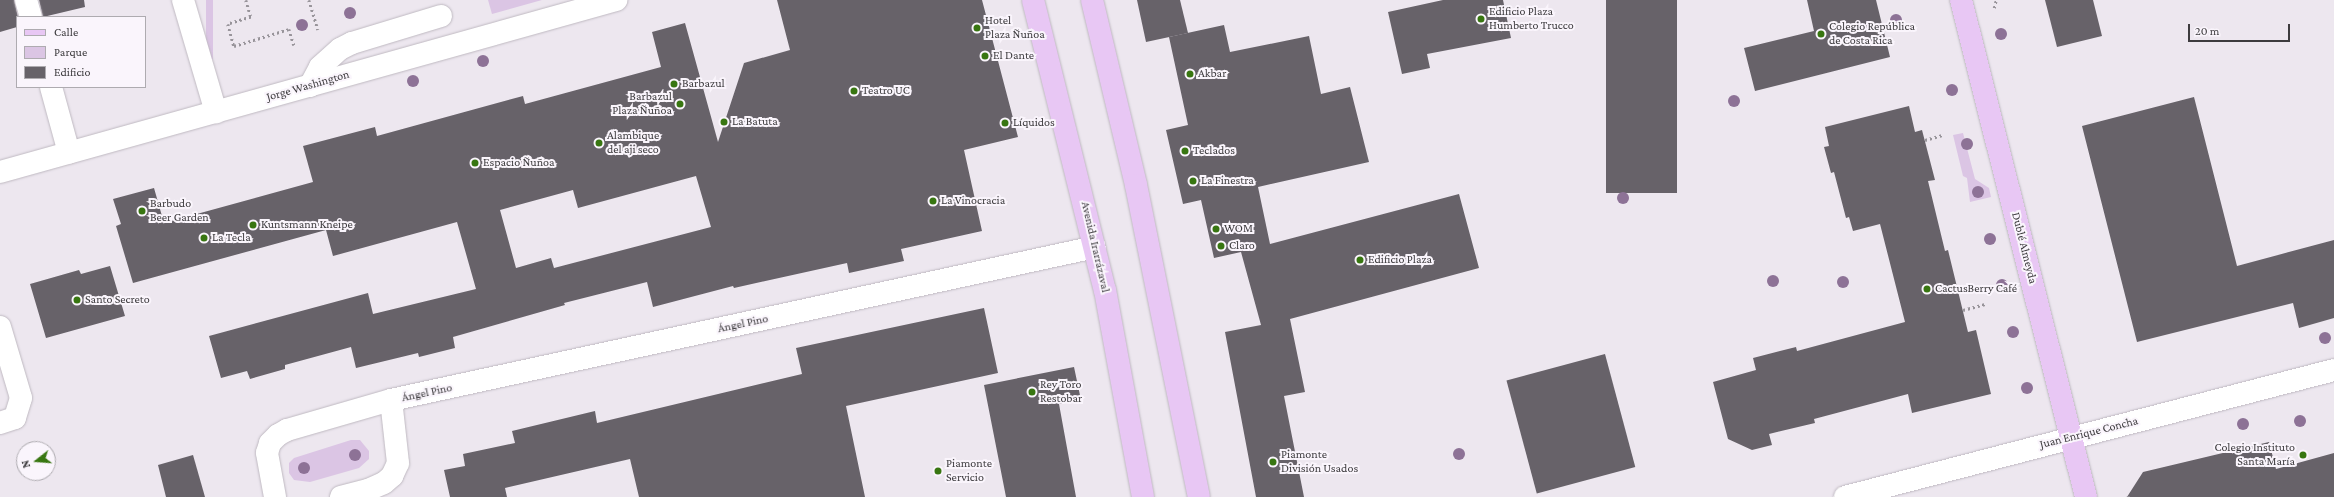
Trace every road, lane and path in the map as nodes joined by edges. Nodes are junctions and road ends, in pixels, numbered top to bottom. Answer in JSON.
{"nodes":[{"id":1,"x":26,"y":0,"type":"edge"},
{"id":2,"x":184,"y":0,"type":"edge"},
{"id":3,"x":246,"y":0,"type":"edge"},
{"id":4,"x":309,"y":0,"type":"edge"},
{"id":5,"x":616,"y":0,"type":"edge"},
{"id":6,"x":1033,"y":0,"type":"edge"},
{"id":7,"x":1092,"y":0,"type":"edge"},
{"id":8,"x":1961,"y":0,"type":"edge"},
{"id":9,"x":31,"y":16,"type":"edge"},
{"id":10,"x":441,"y":16,"type":"dead end"},
{"id":11,"x":318,"y":31,"type":"dead end"},
{"id":12,"x":294,"y":45,"type":"dead end"},
{"id":13,"x":310,"y":86,"type":"junction"},
{"id":14,"x":51,"y":88,"type":"edge"},
{"id":15,"x":216,"y":112,"type":"junction"},
{"id":16,"x":1943,"y":135,"type":"dead end"},
{"id":17,"x":1925,"y":140,"type":"dead end"},
{"id":18,"x":69,"y":153,"type":"junction"},
{"id":19,"x":0,"y":172,"type":"edge"},
{"id":20,"x":1095,"y":247,"type":"junction"},
{"id":21,"x":1985,"y":304,"type":"dead end"},
{"id":22,"x":1963,"y":310,"type":"dead end"},
{"id":23,"x":0,"y":327,"type":"edge"},
{"id":24,"x":2334,"y":370,"type":"edge"},
{"id":25,"x":391,"y":400,"type":"junction"},
{"id":26,"x":0,"y":423,"type":"edge"},
{"id":27,"x":2072,"y":438,"type":"junction"},
{"id":28,"x":275,"y":497,"type":"edge"},
{"id":29,"x":341,"y":497,"type":"edge"},
{"id":30,"x":1143,"y":497,"type":"edge"},
{"id":31,"x":1198,"y":497,"type":"edge"},
{"id":32,"x":1845,"y":497,"type":"edge"},
{"id":33,"x":2086,"y":497,"type":"edge"}],
"edges":[{"from":1,"to":9,"type":"street"},
{"from":2,"to":15,"type":"street"},
{"from":3,"to":12,"type":"path"},
{"from":4,"to":11,"type":"path"},
{"from":5,"to":13,"type":"street","name":"Jorge Washington"},
{"from":6,"to":20,"type":"main road","name":"Avenida Irarrázaval"},
{"from":7,"to":31,"type":"main road"},
{"from":8,"to":27,"type":"main road","name":"Dublé Almeyda"},
{"from":10,"to":13,"type":"street"},
{"from":13,"to":15,"type":"street","name":"Jorge Washington"},
{"from":14,"to":18,"type":"street"},
{"from":15,"to":18,"type":"street","name":"Jorge Washington"},
{"from":16,"to":17,"type":"path"},
{"from":18,"to":19,"type":"street","name":"Jorge Washington"},
{"from":20,"to":25,"type":"street","name":"Ángel Pino"},
{"from":20,"to":30,"type":"main road","name":"Avenida Irarrázaval"},
{"from":21,"to":22,"type":"path"},
{"from":23,"to":26,"type":"street"},
{"from":24,"to":27,"type":"street","name":"Juan Enrique Concha"},
{"from":25,"to":28,"type":"street","name":"Ángel Pino"},
{"from":25,"to":29,"type":"street","name":"Ángel Pino"},
{"from":27,"to":32,"type":"street","name":"Juan Enrique Concha"},
{"from":27,"to":33,"type":"main road","name":"Dublé Almeyda"}]}
